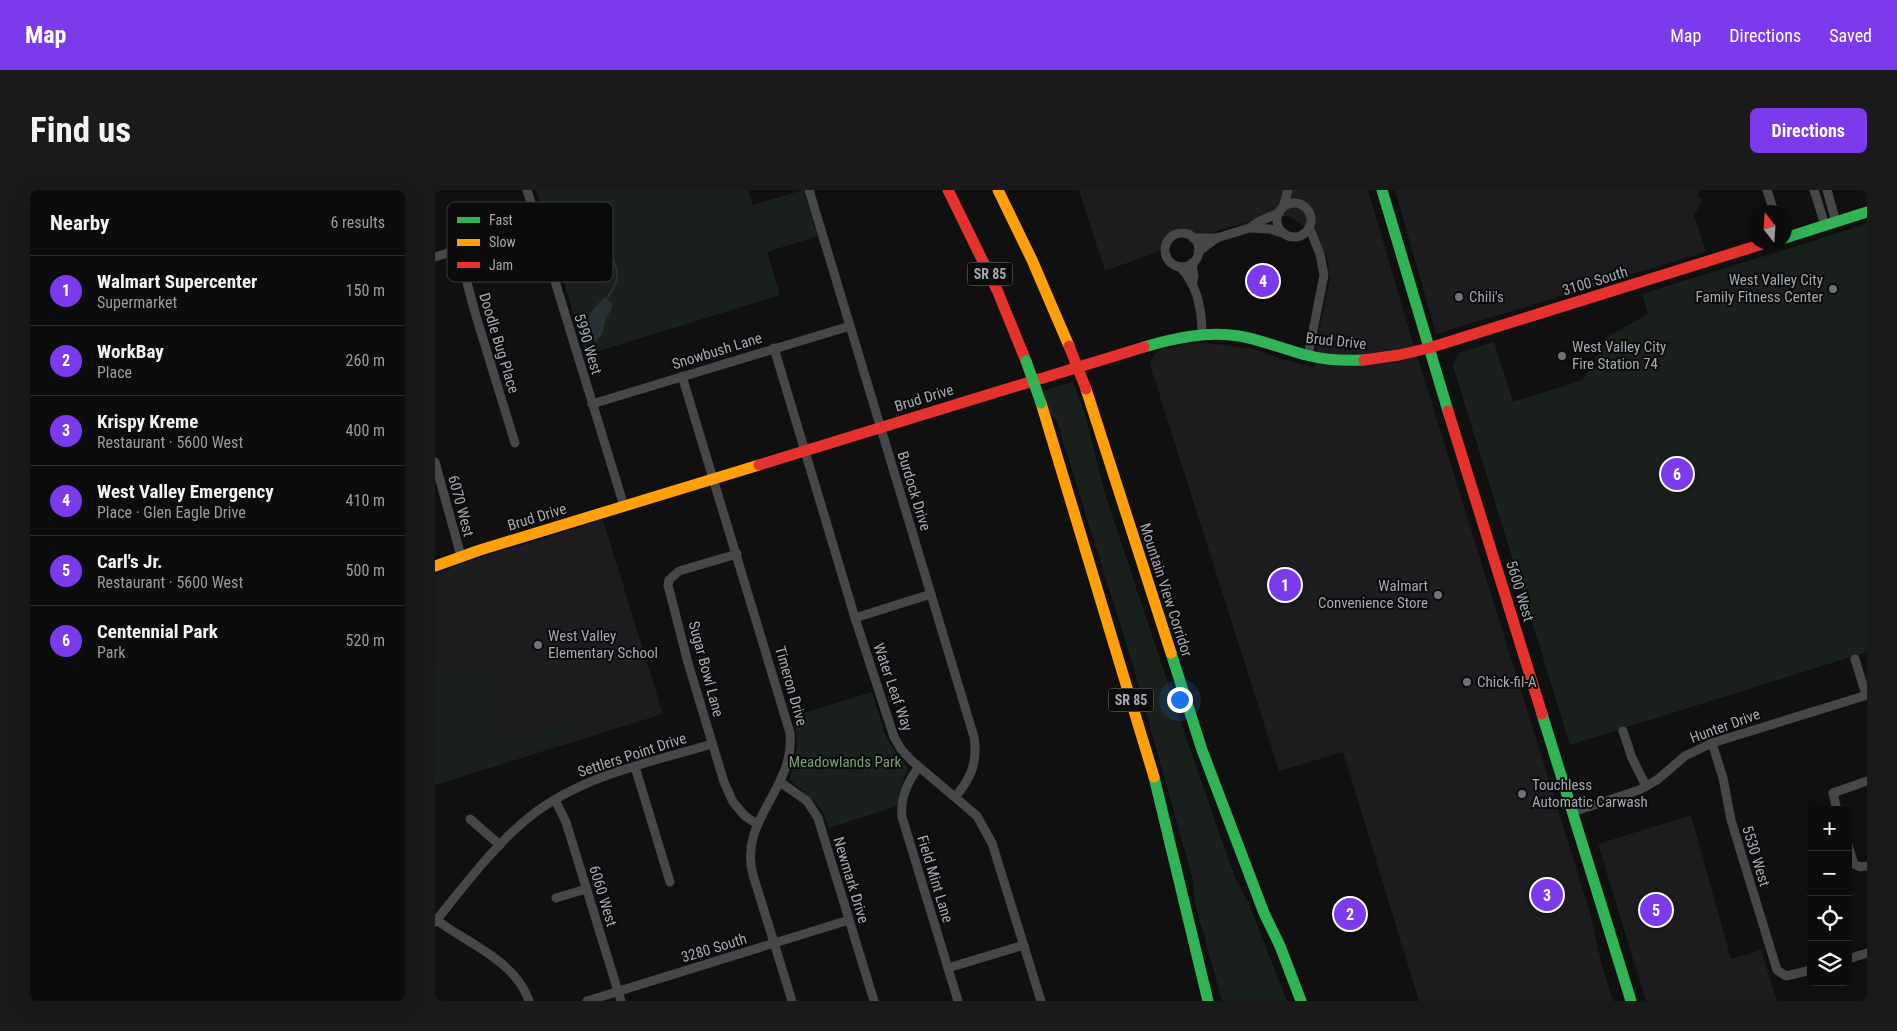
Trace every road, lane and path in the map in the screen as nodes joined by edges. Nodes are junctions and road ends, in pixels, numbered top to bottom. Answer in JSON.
{"nodes":[{"id":1,"x":809,"y":190,"type":"edge"},
{"id":2,"x":940,"y":190,"type":"edge"},
{"id":3,"x":948,"y":190,"type":"edge"},
{"id":4,"x":998,"y":190,"type":"edge"},
{"id":5,"x":1288,"y":190,"type":"edge"},
{"id":6,"x":1293,"y":190,"type":"edge"},
{"id":7,"x":1383,"y":190,"type":"edge"},
{"id":8,"x":1767,"y":190,"type":"edge"},
{"id":9,"x":1814,"y":190,"type":"edge"},
{"id":10,"x":1827,"y":190,"type":"edge"},
{"id":11,"x":1301,"y":205,"type":"junction"},
{"id":12,"x":1772,"y":205,"type":"edge"},
{"id":13,"x":1281,"y":210,"type":"junction"},
{"id":14,"x":1867,"y":212,"type":"edge"},
{"id":15,"x":1836,"y":222,"type":"junction"},
{"id":16,"x":1825,"y":225,"type":"junction"},
{"id":17,"x":1309,"y":227,"type":"junction"},
{"id":18,"x":1249,"y":228,"type":"junction"},
{"id":19,"x":1286,"y":234,"type":"junction"},
{"id":20,"x":1301,"y":234,"type":"junction"},
{"id":21,"x":1792,"y":236,"type":"edge"},
{"id":22,"x":1193,"y":238,"type":"junction"},
{"id":23,"x":1217,"y":238,"type":"junction"},
{"id":24,"x":1315,"y":243,"type":"junction"},
{"id":25,"x":1747,"y":249,"type":"edge"},
{"id":26,"x":1198,"y":252,"type":"junction"},
{"id":27,"x":447,"y":253,"type":"edge"},
{"id":28,"x":435,"y":257,"type":"edge"},
{"id":29,"x":1192,"y":263,"type":"junction"},
{"id":30,"x":1180,"y":267,"type":"junction"},
{"id":31,"x":467,"y":282,"type":"edge"},
{"id":32,"x":554,"y":282,"type":"edge"},
{"id":33,"x":1192,"y":284,"type":"junction"},
{"id":34,"x":1012,"y":325,"type":"junction"},
{"id":35,"x":850,"y":326,"type":"junction"},
{"id":36,"x":1202,"y":334,"type":"junction"},
{"id":37,"x":774,"y":348,"type":"junction"},
{"id":38,"x":1429,"y":348,"type":"junction"},
{"id":39,"x":1308,"y":356,"type":"junction"},
{"id":40,"x":682,"y":376,"type":"junction"},
{"id":41,"x":592,"y":404,"type":"junction"},
{"id":42,"x":881,"y":427,"type":"junction"},
{"id":43,"x":515,"y":443,"type":"dead end"},
{"id":44,"x":805,"y":450,"type":"junction"},
{"id":45,"x":435,"y":462,"type":"edge"},
{"id":46,"x":714,"y":478,"type":"junction"},
{"id":47,"x":624,"y":506,"type":"junction"},
{"id":48,"x":737,"y":554,"type":"junction"},
{"id":49,"x":461,"y":556,"type":"junction"},
{"id":50,"x":435,"y":566,"type":"edge"},
{"id":51,"x":931,"y":594,"type":"junction"},
{"id":52,"x":855,"y":618,"type":"junction"},
{"id":53,"x":1855,"y":659,"type":"dead end"},
{"id":54,"x":1867,"y":695,"type":"edge"},
{"id":55,"x":1623,"y":731,"type":"dead end"},
{"id":56,"x":1711,"y":743,"type":"junction"},
{"id":57,"x":712,"y":744,"type":"junction"},
{"id":58,"x":635,"y":767,"type":"junction"},
{"id":59,"x":919,"y":767,"type":"junction"},
{"id":60,"x":1867,"y":781,"type":"edge"},
{"id":61,"x":780,"y":782,"type":"junction"},
{"id":62,"x":1646,"y":786,"type":"junction"},
{"id":63,"x":955,"y":797,"type":"junction"},
{"id":64,"x":555,"y":800,"type":"junction"},
{"id":65,"x":1836,"y":806,"type":"edge"},
{"id":66,"x":1573,"y":812,"type":"junction"},
{"id":67,"x":470,"y":819,"type":"dead end"},
{"id":68,"x":757,"y":824,"type":"junction"},
{"id":69,"x":500,"y":845,"type":"junction"},
{"id":70,"x":1850,"y":851,"type":"edge"},
{"id":71,"x":1867,"y":866,"type":"edge"},
{"id":72,"x":670,"y":882,"type":"dead end"},
{"id":73,"x":586,"y":889,"type":"junction"},
{"id":74,"x":557,"y":898,"type":"dead end"},
{"id":75,"x":849,"y":920,"type":"junction"},
{"id":76,"x":435,"y":921,"type":"edge"},
{"id":77,"x":774,"y":944,"type":"junction"},
{"id":78,"x":1024,"y":945,"type":"junction"},
{"id":79,"x":1867,"y":953,"type":"edge"},
{"id":80,"x":1852,"y":958,"type":"edge"},
{"id":81,"x":948,"y":968,"type":"junction"},
{"id":82,"x":1807,"y":971,"type":"edge"},
{"id":83,"x":618,"y":992,"type":"junction"},
{"id":84,"x":529,"y":1001,"type":"edge"},
{"id":85,"x":587,"y":1001,"type":"edge"},
{"id":86,"x":621,"y":1001,"type":"edge"},
{"id":87,"x":792,"y":1001,"type":"edge"},
{"id":88,"x":874,"y":1001,"type":"edge"},
{"id":89,"x":958,"y":1001,"type":"edge"},
{"id":90,"x":1041,"y":1001,"type":"edge"},
{"id":91,"x":1208,"y":1001,"type":"edge"},
{"id":92,"x":1301,"y":1001,"type":"edge"},
{"id":93,"x":1631,"y":1001,"type":"edge"}],
"edges":[{"from":1,"to":35,"type":"street","name":"Burdock Drive"},
{"from":2,"to":34,"type":"main road"},
{"from":3,"to":34,"type":"main road","number":"SR 85"},
{"from":4,"to":92,"type":"main road","name":"Mountain View Corridor","number":"SR 85","bridge":true},
{"from":5,"to":13,"type":"street"},
{"from":6,"to":11,"type":"street"},
{"from":7,"to":38,"type":"main road","name":"5600 West"},
{"from":8,"to":12,"type":"street"},
{"from":9,"to":16,"type":"street"},
{"from":10,"to":15,"type":"street"},
{"from":11,"to":13,"type":"street"},
{"from":11,"to":17,"type":"street"},
{"from":13,"to":18,"type":"street"},
{"from":13,"to":19,"type":"street"},
{"from":14,"to":15,"type":"main road"},
{"from":15,"to":16,"type":"main road"},
{"from":16,"to":21,"type":"main road"},
{"from":17,"to":20,"type":"street"},
{"from":17,"to":24,"type":"street"},
{"from":18,"to":19,"type":"street"},
{"from":18,"to":23,"type":"street"},
{"from":19,"to":20,"type":"street"},
{"from":20,"to":24,"type":"street"},
{"from":22,"to":23,"type":"street"},
{"from":22,"to":26,"type":"street"},
{"from":22,"to":30,"type":"street"},
{"from":23,"to":26,"type":"street"},
{"from":24,"to":39,"type":"street"},
{"from":25,"to":38,"type":"main road","name":"3100 South"},
{"from":26,"to":29,"type":"street"},
{"from":27,"to":28,"type":"street"},
{"from":29,"to":30,"type":"street"},
{"from":29,"to":33,"type":"street"},
{"from":30,"to":33,"type":"street"},
{"from":31,"to":43,"type":"street","name":"Doodle Bug Place"},
{"from":32,"to":41,"type":"street","name":"5990 West"},
{"from":33,"to":36,"type":"street"},
{"from":34,"to":91,"type":"main road","number":"SR 85","bridge":true},
{"from":35,"to":37,"type":"street","name":"Snowbush Lane"},
{"from":35,"to":42,"type":"street","name":"Burdock Drive"},
{"from":36,"to":39,"type":"main road","name":"Brud Drive"},
{"from":36,"to":42,"type":"main road","name":"Brud Drive"},
{"from":37,"to":40,"type":"street","name":"Snowbush Lane"},
{"from":37,"to":44,"type":"street","name":"Water Leaf Way"},
{"from":38,"to":39,"type":"main road","name":"Brud Drive"},
{"from":38,"to":66,"type":"main road","name":"5600 West"},
{"from":40,"to":41,"type":"street","name":"Snowbush Lane"},
{"from":40,"to":46,"type":"street","name":"Timeron Drive"},
{"from":41,"to":47,"type":"street","name":"5990 West"},
{"from":42,"to":44,"type":"main road","name":"Brud Drive"},
{"from":42,"to":51,"type":"street","name":"Burdock Drive"},
{"from":44,"to":46,"type":"main road","name":"Brud Drive"},
{"from":44,"to":52,"type":"street","name":"Water Leaf Way"},
{"from":45,"to":49,"type":"street","name":"6070 West"},
{"from":46,"to":47,"type":"main road","name":"Brud Drive"},
{"from":46,"to":48,"type":"street","name":"Timeron Drive"},
{"from":47,"to":49,"type":"main road","name":"Brud Drive"},
{"from":48,"to":57,"type":"street","name":"Sugar Bowl Lane"},
{"from":48,"to":61,"type":"street","name":"Timeron Drive"},
{"from":49,"to":50,"type":"main road","name":"Brud Drive"},
{"from":51,"to":52,"type":"street"},
{"from":51,"to":63,"type":"street","name":"Burdock Drive"},
{"from":52,"to":59,"type":"street","name":"Water Leaf Way"},
{"from":53,"to":54,"type":"street"},
{"from":54,"to":56,"type":"street","name":"Hunter Drive"},
{"from":55,"to":62,"type":"street"},
{"from":56,"to":62,"type":"street","name":"Hunter Drive"},
{"from":56,"to":82,"type":"street","name":"5530 West"},
{"from":57,"to":58,"type":"street","name":"Settlers Point Drive"},
{"from":57,"to":68,"type":"street","name":"Sugar Bowl Lane"},
{"from":58,"to":64,"type":"street","name":"Settlers Point Drive"},
{"from":58,"to":72,"type":"street"},
{"from":59,"to":63,"type":"street","name":"Water Leaf Way"},
{"from":59,"to":81,"type":"street","name":"Field Mint Lane"},
{"from":60,"to":65,"type":"street"},
{"from":61,"to":68,"type":"street","name":"Timeron Drive"},
{"from":61,"to":75,"type":"street","name":"Newmark Drive"},
{"from":62,"to":66,"type":"street","name":"Hunter Drive"},
{"from":63,"to":78,"type":"street","name":"Water Leaf Way"},
{"from":64,"to":69,"type":"street","name":"Settlers Point Drive"},
{"from":64,"to":73,"type":"street","name":"6060 West"},
{"from":66,"to":93,"type":"main road","name":"5600 West"},
{"from":67,"to":69,"type":"street"},
{"from":68,"to":77,"type":"street","name":"Timeron Drive"},
{"from":69,"to":76,"type":"street","name":"Settlers Point Drive"},
{"from":70,"to":71,"type":"street"},
{"from":73,"to":74,"type":"street"},
{"from":73,"to":83,"type":"street","name":"6060 West"},
{"from":75,"to":77,"type":"street","name":"3280 South"},
{"from":75,"to":88,"type":"street","name":"Newmark Drive"},
{"from":76,"to":84,"type":"street"},
{"from":77,"to":83,"type":"street","name":"3280 South"},
{"from":77,"to":87,"type":"street","name":"Timeron Drive"},
{"from":78,"to":81,"type":"street"},
{"from":78,"to":90,"type":"street","name":"Water Leaf Way"},
{"from":79,"to":80,"type":"street"},
{"from":81,"to":89,"type":"street","name":"Field Mint Lane"},
{"from":83,"to":85,"type":"street","name":"3280 South"},
{"from":83,"to":86,"type":"street","name":"6060 West"}]}
